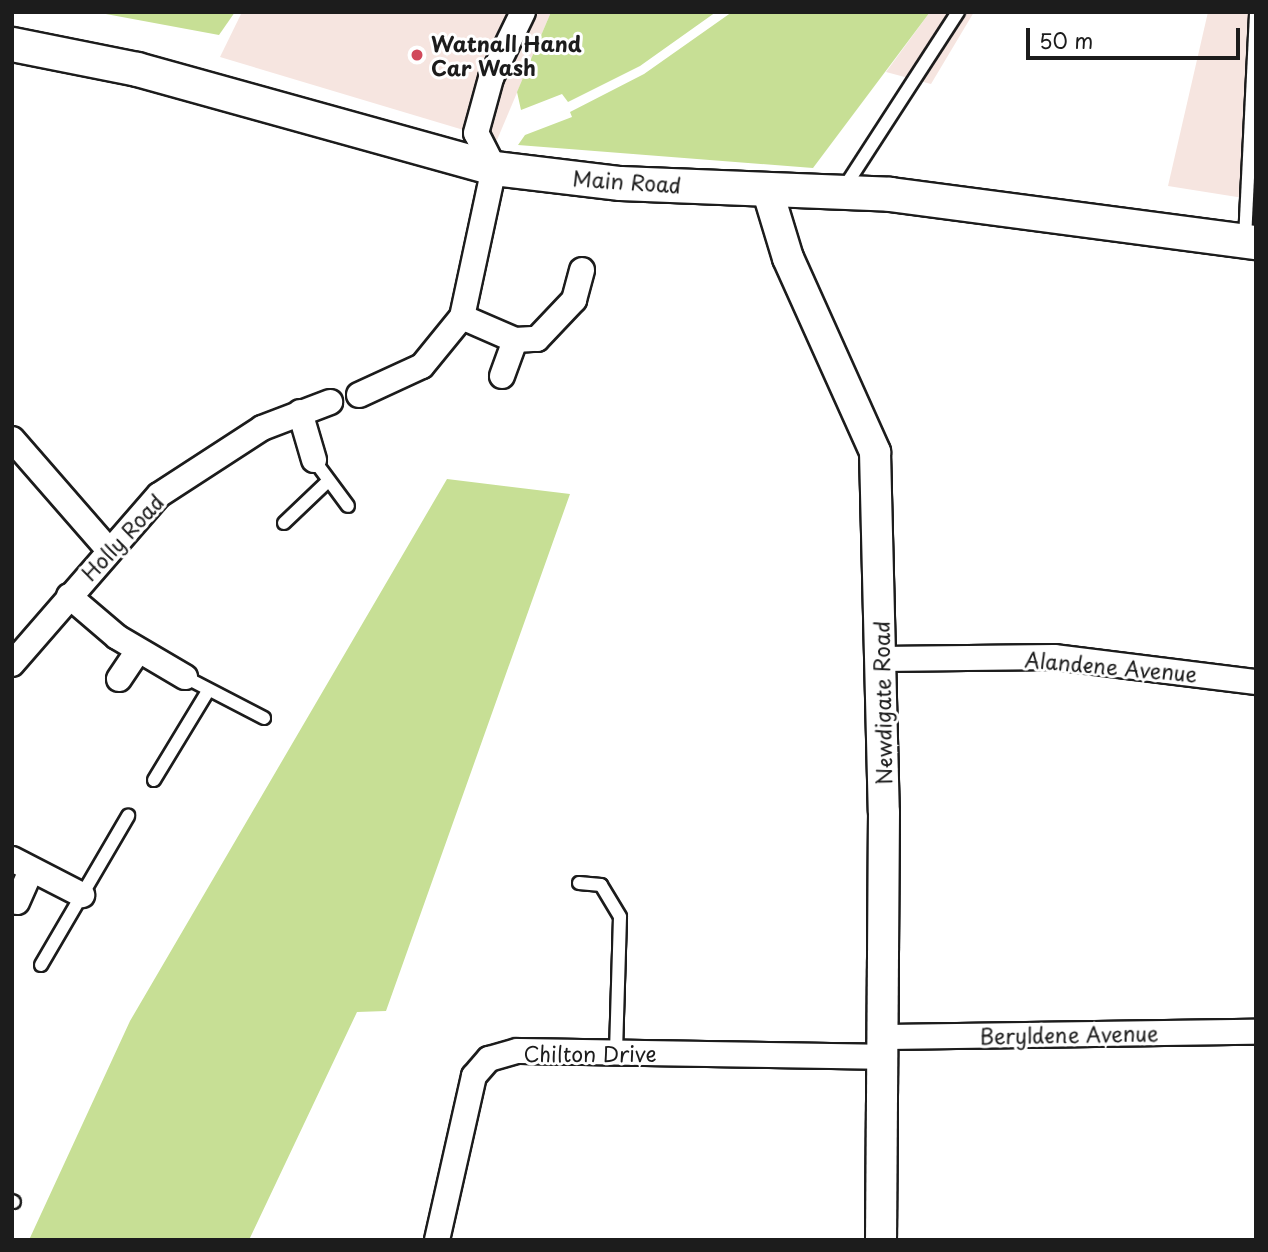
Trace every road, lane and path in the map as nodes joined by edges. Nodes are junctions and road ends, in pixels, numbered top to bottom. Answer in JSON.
{"nodes":[{"id":1,"x":523,"y":12,"type":"edge"},
{"id":2,"x":958,"y":12,"type":"edge"},
{"id":3,"x":1256,"y":13,"type":"edge"},
{"id":4,"x":12,"y":44,"type":"edge"},
{"id":5,"x":1255,"y":121,"type":"edge"},
{"id":6,"x":494,"y":169,"type":"junction"},
{"id":7,"x":767,"y":188,"type":"junction"},
{"id":8,"x":841,"y":191,"type":"junction"},
{"id":9,"x":1250,"y":241,"type":"edge"},
{"id":10,"x":582,"y":270,"type":"dead end"},
{"id":11,"x":463,"y":317,"type":"junction"},
{"id":12,"x":515,"y":340,"type":"junction"},
{"id":13,"x":502,"y":376,"type":"dead end"},
{"id":14,"x":359,"y":395,"type":"dead end"},
{"id":15,"x":330,"y":402,"type":"dead end"},
{"id":16,"x":300,"y":412,"type":"junction"},
{"id":17,"x":12,"y":439,"type":"edge"},
{"id":18,"x":314,"y":460,"type":"joint"},
{"id":19,"x":326,"y":483,"type":"junction"},
{"id":20,"x":348,"y":506,"type":"dead end"},
{"id":21,"x":284,"y":523,"type":"dead end"},
{"id":22,"x":108,"y":550,"type":"junction"},
{"id":23,"x":69,"y":596,"type":"junction"},
{"id":24,"x":138,"y":651,"type":"junction"},
{"id":25,"x":881,"y":659,"type":"junction"},
{"id":26,"x":12,"y":664,"type":"edge"},
{"id":27,"x":185,"y":677,"type":"joint"},
{"id":28,"x":118,"y":678,"type":"dead end"},
{"id":29,"x":1256,"y":682,"type":"edge"},
{"id":30,"x":208,"y":691,"type":"junction"},
{"id":31,"x":264,"y":718,"type":"dead end"},
{"id":32,"x":154,"y":779,"type":"dead end"},
{"id":33,"x":128,"y":816,"type":"dead end"},
{"id":34,"x":21,"y":865,"type":"edge"},
{"id":35,"x":579,"y":883,"type":"dead end"},
{"id":36,"x":82,"y":895,"type":"junction"},
{"id":37,"x":17,"y":902,"type":"dead end"},
{"id":38,"x":41,"y":965,"type":"dead end"},
{"id":39,"x":1256,"y":1032,"type":"edge"},
{"id":40,"x":881,"y":1047,"type":"junction"},
{"id":41,"x":616,"y":1052,"type":"junction"},
{"id":42,"x":437,"y":1240,"type":"edge"},
{"id":43,"x":881,"y":1240,"type":"edge"}],
"edges":[{"from":1,"to":6,"type":"street"},
{"from":2,"to":8,"type":"lane"},
{"from":3,"to":5,"type":"lane"},
{"from":4,"to":6,"type":"main road","name":"Main Road"},
{"from":5,"to":9,"type":"lane"},
{"from":6,"to":7,"type":"main road","name":"Main Road"},
{"from":6,"to":11,"type":"street"},
{"from":7,"to":8,"type":"main road","name":"Main Road"},
{"from":7,"to":25,"type":"street","name":"Newdigate Road"},
{"from":8,"to":9,"type":"main road","name":"Main Road"},
{"from":10,"to":12,"type":"street"},
{"from":11,"to":12,"type":"street"},
{"from":11,"to":14,"type":"street"},
{"from":12,"to":13,"type":"street"},
{"from":15,"to":16,"type":"street","name":"Holly Road"},
{"from":16,"to":18,"type":"street"},
{"from":16,"to":22,"type":"street","name":"Holly Road"},
{"from":17,"to":22,"type":"street"},
{"from":18,"to":19,"type":"lane"},
{"from":19,"to":20,"type":"lane"},
{"from":19,"to":21,"type":"lane"},
{"from":22,"to":23,"type":"street","name":"Holly Road"},
{"from":23,"to":24,"type":"street"},
{"from":23,"to":26,"type":"street","name":"Holly Road"},
{"from":24,"to":27,"type":"street"},
{"from":24,"to":28,"type":"street"},
{"from":25,"to":29,"type":"street","name":"Alandene Avenue"},
{"from":25,"to":40,"type":"street","name":"Newdigate Road"},
{"from":27,"to":30,"type":"lane"},
{"from":30,"to":31,"type":"lane"},
{"from":30,"to":32,"type":"lane"},
{"from":33,"to":36,"type":"lane"},
{"from":34,"to":36,"type":"street"},
{"from":34,"to":37,"type":"street"},
{"from":35,"to":41,"type":"lane"},
{"from":36,"to":38,"type":"lane"},
{"from":39,"to":40,"type":"street","name":"Beryldene Avenue"},
{"from":40,"to":41,"type":"street","name":"Chilton Drive"},
{"from":40,"to":43,"type":"street","name":"Newdigate Road"},
{"from":41,"to":42,"type":"street","name":"Chilton Drive"}]}
